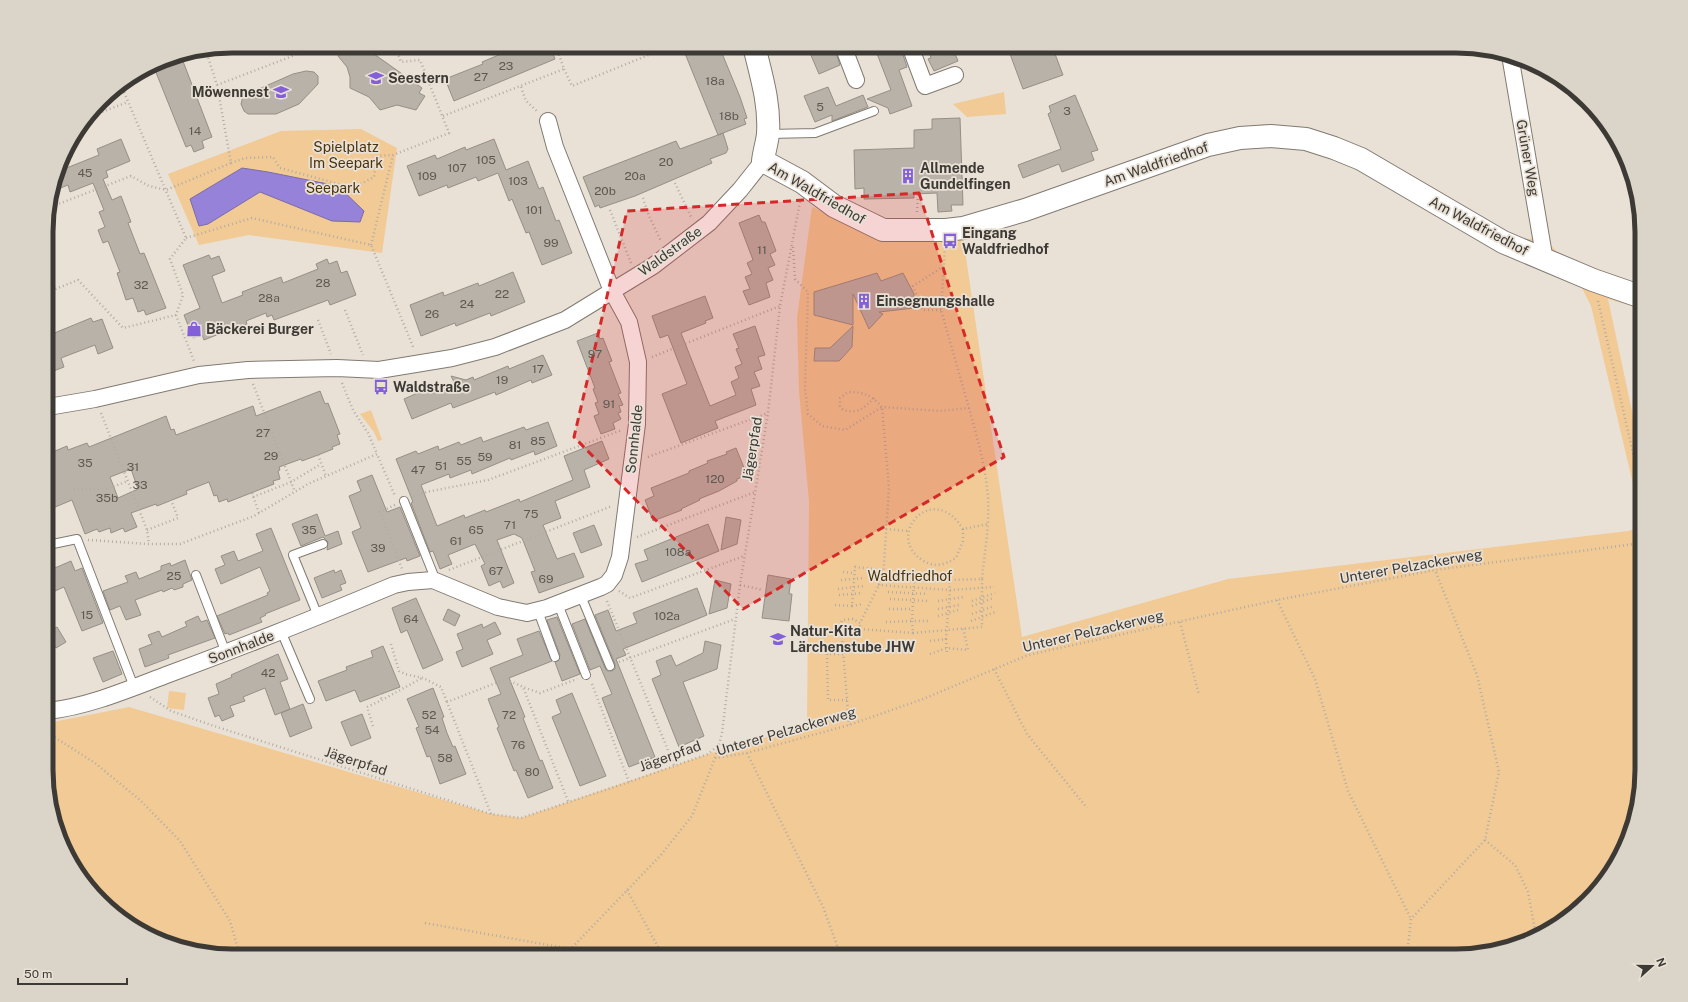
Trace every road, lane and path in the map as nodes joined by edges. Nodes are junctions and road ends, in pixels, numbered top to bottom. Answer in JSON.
{"nodes":[{"id":1,"x":299,"y":53,"type":"edge"},
{"id":2,"x":398,"y":53,"type":"edge"},
{"id":3,"x":558,"y":53,"type":"edge"},
{"id":4,"x":654,"y":53,"type":"edge"},
{"id":5,"x":756,"y":53,"type":"edge"},
{"id":6,"x":846,"y":53,"type":"edge"},
{"id":7,"x":913,"y":53,"type":"edge"},
{"id":8,"x":207,"y":55,"type":"edge"},
{"id":9,"x":1511,"y":62,"type":"edge"},
{"id":10,"x":564,"y":69,"type":"junction"},
{"id":11,"x":955,"y":75,"type":"dead end"},
{"id":12,"x":856,"y":80,"type":"dead end"},
{"id":13,"x":217,"y":85,"type":"junction"},
{"id":14,"x":521,"y":86,"type":"junction"},
{"id":15,"x":123,"y":90,"type":"edge"},
{"id":16,"x":128,"y":102,"type":"junction"},
{"id":17,"x":874,"y":111,"type":"dead end"},
{"id":18,"x":97,"y":114,"type":"edge"},
{"id":19,"x":443,"y":116,"type":"junction"},
{"id":20,"x":548,"y":121,"type":"joint"},
{"id":21,"x":768,"y":134,"type":"junction"},
{"id":22,"x":393,"y":155,"type":"junction"},
{"id":23,"x":762,"y":161,"type":"junction"},
{"id":24,"x":231,"y":163,"type":"junction"},
{"id":25,"x":802,"y":182,"type":"junction"},
{"id":26,"x":675,"y":183,"type":"dead end"},
{"id":27,"x":166,"y":190,"type":"junction"},
{"id":28,"x":643,"y":198,"type":"dead end"},
{"id":29,"x":55,"y":205,"type":"edge"},
{"id":30,"x":610,"y":210,"type":"dead end"},
{"id":31,"x":946,"y":230,"type":"junction"},
{"id":32,"x":698,"y":232,"type":"junction"},
{"id":33,"x":186,"y":238,"type":"junction"},
{"id":34,"x":793,"y":242,"type":"junction"},
{"id":35,"x":371,"y":245,"type":"junction"},
{"id":36,"x":668,"y":255,"type":"junction"},
{"id":37,"x":1545,"y":261,"type":"junction"},
{"id":38,"x":944,"y":266,"type":"junction"},
{"id":39,"x":636,"y":276,"type":"junction"},
{"id":40,"x":1593,"y":280,"type":"junction"},
{"id":41,"x":53,"y":290,"type":"edge"},
{"id":42,"x":612,"y":291,"type":"junction"},
{"id":43,"x":1635,"y":295,"type":"edge"},
{"id":44,"x":780,"y":306,"type":"junction"},
{"id":45,"x":345,"y":310,"type":"dead end"},
{"id":46,"x":941,"y":310,"type":"junction"},
{"id":47,"x":176,"y":315,"type":"junction"},
{"id":48,"x":318,"y":320,"type":"dead end"},
{"id":49,"x":638,"y":362,"type":"junction"},
{"id":50,"x":420,"y":363,"type":"junction"},
{"id":51,"x":337,"y":368,"type":"junction"},
{"id":52,"x":248,"y":370,"type":"junction"},
{"id":53,"x":369,"y":370,"type":"junction"},
{"id":54,"x":199,"y":375,"type":"junction"},
{"id":55,"x":874,"y":398,"type":"junction"},
{"id":56,"x":96,"y":399,"type":"junction"},
{"id":57,"x":53,"y":406,"type":"edge"},
{"id":58,"x":882,"y":407,"type":"junction"},
{"id":59,"x":969,"y":408,"type":"junction"},
{"id":60,"x":768,"y":413,"type":"junction"},
{"id":61,"x":637,"y":424,"type":"junction"},
{"id":62,"x":271,"y":430,"type":"junction"},
{"id":63,"x":263,"y":433,"type":"dead end"},
{"id":64,"x":280,"y":452,"type":"junction"},
{"id":65,"x":377,"y":454,"type":"junction"},
{"id":66,"x":318,"y":455,"type":"dead end"},
{"id":67,"x":271,"y":456,"type":"dead end"},
{"id":68,"x":1635,"y":462,"type":"edge"},
{"id":69,"x":633,"y":463,"type":"junction"},
{"id":70,"x":321,"y":464,"type":"junction"},
{"id":71,"x":326,"y":476,"type":"junction"},
{"id":72,"x":128,"y":481,"type":"junction"},
{"id":73,"x":291,"y":482,"type":"junction"},
{"id":74,"x":74,"y":489,"type":"dead end"},
{"id":75,"x":295,"y":492,"type":"junction"},
{"id":76,"x":755,"y":492,"type":"junction"},
{"id":77,"x":252,"y":493,"type":"dead end"},
{"id":78,"x":253,"y":497,"type":"junction"},
{"id":79,"x":171,"y":500,"type":"dead end"},
{"id":80,"x":627,"y":500,"type":"junction"},
{"id":81,"x":401,"y":502,"type":"junction"},
{"id":82,"x":259,"y":513,"type":"junction"},
{"id":83,"x":988,"y":524,"type":"junction"},
{"id":84,"x":886,"y":529,"type":"junction"},
{"id":85,"x":962,"y":529,"type":"junction"},
{"id":86,"x":147,"y":530,"type":"junction"},
{"id":87,"x":908,"y":531,"type":"junction"},
{"id":88,"x":77,"y":539,"type":"junction"},
{"id":89,"x":622,"y":543,"type":"junction"},
{"id":90,"x":1635,"y":543,"type":"edge"},
{"id":91,"x":53,"y":544,"type":"edge"},
{"id":92,"x":149,"y":544,"type":"junction"},
{"id":93,"x":323,"y":544,"type":"dead end"},
{"id":94,"x":744,"y":556,"type":"junction"},
{"id":95,"x":883,"y":570,"type":"junction"},
{"id":96,"x":1435,"y":570,"type":"junction"},
{"id":97,"x":843,"y":572,"type":"dead end"},
{"id":98,"x":855,"y":573,"type":"junction"},
{"id":99,"x":196,"y":575,"type":"dead end"},
{"id":100,"x":883,"y":577,"type":"junction"},
{"id":101,"x":434,"y":578,"type":"junction"},
{"id":102,"x":854,"y":578,"type":"junction"},
{"id":103,"x":865,"y":578,"type":"dead end"},
{"id":104,"x":982,"y":579,"type":"junction"},
{"id":105,"x":841,"y":580,"type":"dead end"},
{"id":106,"x":949,"y":580,"type":"junction"},
{"id":107,"x":914,"y":581,"type":"junction"},
{"id":108,"x":408,"y":582,"type":"junction"},
{"id":109,"x":740,"y":585,"type":"junction"},
{"id":110,"x":878,"y":585,"type":"junction"},
{"id":111,"x":604,"y":586,"type":"junction"},
{"id":112,"x":854,"y":586,"type":"junction"},
{"id":113,"x":864,"y":586,"type":"dead end"},
{"id":114,"x":994,"y":587,"type":"dead end"},
{"id":115,"x":914,"y":588,"type":"junction"},
{"id":116,"x":983,"y":588,"type":"junction"},
{"id":117,"x":838,"y":589,"type":"dead end"},
{"id":118,"x":763,"y":590,"type":"dead end"},
{"id":119,"x":950,"y":590,"type":"junction"},
{"id":120,"x":888,"y":592,"type":"dead end"},
{"id":121,"x":913,"y":592,"type":"junction"},
{"id":122,"x":863,"y":593,"type":"dead end"},
{"id":123,"x":995,"y":593,"type":"dead end"},
{"id":124,"x":853,"y":594,"type":"junction"},
{"id":125,"x":928,"y":594,"type":"dead end"},
{"id":126,"x":581,"y":596,"type":"junction"},
{"id":127,"x":839,"y":596,"type":"dead end"},
{"id":128,"x":964,"y":597,"type":"dead end"},
{"id":129,"x":983,"y":597,"type":"junction"},
{"id":130,"x":993,"y":598,"type":"dead end"},
{"id":131,"x":890,"y":599,"type":"dead end"},
{"id":132,"x":913,"y":599,"type":"junction"},
{"id":133,"x":949,"y":599,"type":"junction"},
{"id":134,"x":1277,"y":600,"type":"junction"},
{"id":135,"x":929,"y":601,"type":"dead end"},
{"id":136,"x":938,"y":601,"type":"dead end"},
{"id":137,"x":972,"y":601,"type":"dead end"},
{"id":138,"x":982,"y":601,"type":"junction"},
{"id":139,"x":558,"y":604,"type":"junction"},
{"id":140,"x":863,"y":604,"type":"dead end"},
{"id":141,"x":835,"y":605,"type":"dead end"},
{"id":142,"x":959,"y":605,"type":"dead end"},
{"id":143,"x":852,"y":606,"type":"junction"},
{"id":144,"x":972,"y":606,"type":"dead end"},
{"id":145,"x":994,"y":606,"type":"dead end"},
{"id":146,"x":949,"y":607,"type":"junction"},
{"id":147,"x":889,"y":609,"type":"dead end"},
{"id":148,"x":912,"y":609,"type":"junction"},
{"id":149,"x":938,"y":609,"type":"dead end"},
{"id":150,"x":958,"y":610,"type":"dead end"},
{"id":151,"x":538,"y":611,"type":"junction"},
{"id":152,"x":982,"y":611,"type":"junction"},
{"id":153,"x":994,"y":612,"type":"dead end"},
{"id":154,"x":948,"y":614,"type":"junction"},
{"id":155,"x":972,"y":614,"type":"dead end"},
{"id":156,"x":318,"y":616,"type":"junction"},
{"id":157,"x":938,"y":616,"type":"dead end"},
{"id":158,"x":982,"y":617,"type":"junction"},
{"id":159,"x":735,"y":620,"type":"junction"},
{"id":160,"x":912,"y":621,"type":"junction"},
{"id":161,"x":928,"y":621,"type":"dead end"},
{"id":162,"x":971,"y":621,"type":"dead end"},
{"id":163,"x":886,"y":622,"type":"dead end"},
{"id":164,"x":1180,"y":622,"type":"junction"},
{"id":165,"x":860,"y":623,"type":"junction"},
{"id":166,"x":963,"y":628,"type":"junction"},
{"id":167,"x":860,"y":629,"type":"junction"},
{"id":168,"x":946,"y":630,"type":"junction"},
{"id":169,"x":281,"y":631,"type":"junction"},
{"id":170,"x":913,"y":632,"type":"junction"},
{"id":171,"x":842,"y":637,"type":"junction"},
{"id":172,"x":946,"y":638,"type":"junction"},
{"id":173,"x":930,"y":641,"type":"dead end"},
{"id":174,"x":390,"y":644,"type":"dead end"},
{"id":175,"x":946,"y":648,"type":"junction"},
{"id":176,"x":226,"y":653,"type":"junction"},
{"id":177,"x":843,"y":654,"type":"junction"},
{"id":178,"x":930,"y":654,"type":"dead end"},
{"id":179,"x":947,"y":654,"type":"dead end"},
{"id":180,"x":556,"y":657,"type":"dead end"},
{"id":181,"x":630,"y":658,"type":"junction"},
{"id":182,"x":610,"y":666,"type":"joint"},
{"id":183,"x":994,"y":669,"type":"junction"},
{"id":184,"x":586,"y":675,"type":"junction"},
{"id":185,"x":423,"y":678,"type":"junction"},
{"id":186,"x":134,"y":687,"type":"junction"},
{"id":187,"x":523,"y":687,"type":"junction"},
{"id":188,"x":379,"y":694,"type":"dead end"},
{"id":189,"x":1200,"y":695,"type":"dead end"},
{"id":190,"x":310,"y":700,"type":"dead end"},
{"id":191,"x":382,"y":700,"type":"junction"},
{"id":192,"x":847,"y":700,"type":"junction"},
{"id":193,"x":447,"y":702,"type":"junction"},
{"id":194,"x":53,"y":710,"type":"edge"},
{"id":195,"x":849,"y":725,"type":"junction"},
{"id":196,"x":373,"y":726,"type":"dead end"},
{"id":197,"x":53,"y":736,"type":"edge"},
{"id":198,"x":719,"y":745,"type":"junction"},
{"id":199,"x":747,"y":753,"type":"junction"},
{"id":200,"x":714,"y":758,"type":"junction"},
{"id":201,"x":674,"y":765,"type":"junction"},
{"id":202,"x":629,"y":782,"type":"junction"},
{"id":203,"x":568,"y":801,"type":"junction"},
{"id":204,"x":1087,"y":808,"type":"dead end"},
{"id":205,"x":491,"y":814,"type":"junction"},
{"id":206,"x":1485,"y":840,"type":"junction"},
{"id":207,"x":627,"y":890,"type":"junction"},
{"id":208,"x":1411,"y":919,"type":"junction"},
{"id":209,"x":425,"y":923,"type":"dead end"},
{"id":210,"x":1535,"y":931,"type":"edge"},
{"id":211,"x":238,"y":949,"type":"edge"},
{"id":212,"x":571,"y":949,"type":"joint"},
{"id":213,"x":659,"y":949,"type":"edge"},
{"id":214,"x":839,"y":949,"type":"edge"},
{"id":215,"x":1407,"y":949,"type":"edge"}],
"edges":[{"from":1,"to":13,"type":"path"},
{"from":2,"to":19,"type":"path"},
{"from":3,"to":10,"type":"path"},
{"from":4,"to":10,"type":"path"},
{"from":5,"to":21,"type":"street","name":"Waldstraße"},
{"from":6,"to":12,"type":"street"},
{"from":7,"to":11,"type":"street"},
{"from":8,"to":13,"type":"path"},
{"from":9,"to":37,"type":"street","name":"Grüner Weg"},
{"from":10,"to":14,"type":"path"},
{"from":13,"to":24,"type":"path"},
{"from":14,"to":19,"type":"path"},
{"from":14,"to":20,"type":"path"},
{"from":15,"to":16,"type":"path"},
{"from":16,"to":18,"type":"path"},
{"from":16,"to":27,"type":"path"},
{"from":17,"to":21,"type":"lane"},
{"from":19,"to":22,"type":"path"},
{"from":20,"to":42,"type":"street","name":"Sonnhalde"},
{"from":21,"to":23,"type":"street","name":"Waldstraße"},
{"from":22,"to":24,"type":"path"},
{"from":22,"to":35,"type":"path"},
{"from":23,"to":25,"type":"street","name":"Am Waldfriedhof"},
{"from":23,"to":32,"type":"street","name":"Waldstraße"},
{"from":24,"to":27,"type":"path"},
{"from":25,"to":31,"type":"street","name":"Am Waldfriedhof"},
{"from":25,"to":34,"type":"path","name":"Jägerpfad"},
{"from":26,"to":32,"type":"path"},
{"from":27,"to":29,"type":"path"},
{"from":27,"to":33,"type":"path"},
{"from":28,"to":36,"type":"path"},
{"from":30,"to":39,"type":"path"},
{"from":31,"to":37,"type":"street","name":"Am Waldfriedhof"},
{"from":31,"to":38,"type":"path"},
{"from":32,"to":36,"type":"street","name":"Waldstraße"},
{"from":33,"to":35,"type":"path"},
{"from":33,"to":47,"type":"path"},
{"from":34,"to":44,"type":"path","name":"Jägerpfad"},
{"from":34,"to":58,"type":"path"},
{"from":35,"to":50,"type":"path"},
{"from":36,"to":39,"type":"street","name":"Waldstraße"},
{"from":37,"to":40,"type":"street","name":"Am Waldfriedhof"},
{"from":38,"to":46,"type":"path"},
{"from":38,"to":46,"type":"path"},
{"from":39,"to":42,"type":"street","name":"Waldstraße"},
{"from":40,"to":43,"type":"street","name":"Am Waldfriedhof"},
{"from":40,"to":68,"type":"path"},
{"from":41,"to":47,"type":"path"},
{"from":42,"to":49,"type":"street","name":"Sonnhalde"},
{"from":42,"to":50,"type":"street","name":"Waldstraße"},
{"from":44,"to":49,"type":"path"},
{"from":44,"to":60,"type":"path","name":"Jägerpfad"},
{"from":45,"to":53,"type":"path"},
{"from":46,"to":59,"type":"path"},
{"from":47,"to":54,"type":"path"},
{"from":48,"to":51,"type":"path"},
{"from":49,"to":61,"type":"street","name":"Sonnhalde"},
{"from":50,"to":53,"type":"street","name":"Waldstraße"},
{"from":51,"to":52,"type":"street","name":"Waldstraße"},
{"from":51,"to":53,"type":"street","name":"Waldstraße"},
{"from":51,"to":65,"type":"path"},
{"from":52,"to":54,"type":"street","name":"Waldstraße"},
{"from":52,"to":62,"type":"path"},
{"from":54,"to":56,"type":"street","name":"Waldstraße"},
{"from":55,"to":55,"type":"path"},
{"from":55,"to":58,"type":"path"},
{"from":56,"to":57,"type":"street","name":"Waldstraße"},
{"from":56,"to":72,"type":"path"},
{"from":58,"to":59,"type":"path"},
{"from":58,"to":84,"type":"path"},
{"from":59,"to":83,"type":"path"},
{"from":60,"to":69,"type":"path"},
{"from":60,"to":76,"type":"path","name":"Jägerpfad"},
{"from":61,"to":69,"type":"street","name":"Sonnhalde"},
{"from":61,"to":81,"type":"path"},
{"from":62,"to":63,"type":"path"},
{"from":62,"to":64,"type":"path"},
{"from":64,"to":67,"type":"path"},
{"from":64,"to":73,"type":"path"},
{"from":65,"to":71,"type":"path"},
{"from":65,"to":81,"type":"path"},
{"from":66,"to":70,"type":"path"},
{"from":69,"to":80,"type":"street","name":"Sonnhalde"},
{"from":70,"to":71,"type":"path"},
{"from":70,"to":73,"type":"path"},
{"from":71,"to":75,"type":"path"},
{"from":72,"to":74,"type":"path"},
{"from":72,"to":86,"type":"path"},
{"from":73,"to":75,"type":"path"},
{"from":73,"to":78,"type":"path"},
{"from":75,"to":82,"type":"path"},
{"from":76,"to":89,"type":"path"},
{"from":76,"to":94,"type":"path","name":"Jägerpfad"},
{"from":77,"to":78,"type":"path"},
{"from":78,"to":82,"type":"path"},
{"from":79,"to":86,"type":"path"},
{"from":80,"to":89,"type":"street","name":"Sonnhalde"},
{"from":80,"to":101,"type":"path"},
{"from":81,"to":101,"type":"lane"},
{"from":81,"to":108,"type":"path"},
{"from":82,"to":92,"type":"path"},
{"from":83,"to":85,"type":"path"},
{"from":83,"to":104,"type":"path"},
{"from":84,"to":87,"type":"path"},
{"from":84,"to":95,"type":"path"},
{"from":85,"to":87,"type":"path"},
{"from":85,"to":87,"type":"path"},
{"from":86,"to":92,"type":"path"},
{"from":88,"to":91,"type":"lane"},
{"from":88,"to":92,"type":"path"},
{"from":88,"to":186,"type":"lane"},
{"from":89,"to":111,"type":"street","name":"Sonnhalde"},
{"from":90,"to":96,"type":"path","name":"Unterer Pelzackerweg"},
{"from":93,"to":156,"type":"lane"},
{"from":94,"to":109,"type":"path","name":"Jägerpfad"},
{"from":94,"to":111,"type":"path"},
{"from":95,"to":98,"type":"path"},
{"from":95,"to":100,"type":"path"},
{"from":96,"to":134,"type":"path","name":"Unterer Pelzackerweg"},
{"from":96,"to":206,"type":"path"},
{"from":97,"to":98,"type":"path"},
{"from":98,"to":102,"type":"path"},
{"from":99,"to":176,"type":"lane"},
{"from":100,"to":107,"type":"path"},
{"from":100,"to":110,"type":"path"},
{"from":101,"to":108,"type":"street","name":"Sonnhalde"},
{"from":101,"to":151,"type":"street","name":"Sonnhalde"},
{"from":102,"to":103,"type":"path"},
{"from":102,"to":105,"type":"path"},
{"from":102,"to":112,"type":"path"},
{"from":104,"to":106,"type":"path"},
{"from":104,"to":116,"type":"path"},
{"from":106,"to":107,"type":"path"},
{"from":106,"to":119,"type":"path"},
{"from":107,"to":115,"type":"path"},
{"from":108,"to":156,"type":"street","name":"Sonnhalde"},
{"from":109,"to":118,"type":"path"},
{"from":109,"to":159,"type":"path","name":"Jägerpfad"},
{"from":110,"to":115,"type":"path"},
{"from":110,"to":165,"type":"path"},
{"from":111,"to":126,"type":"street","name":"Sonnhalde"},
{"from":111,"to":181,"type":"path"},
{"from":112,"to":113,"type":"path"},
{"from":112,"to":117,"type":"path"},
{"from":112,"to":124,"type":"path"},
{"from":114,"to":116,"type":"path"},
{"from":115,"to":119,"type":"path"},
{"from":115,"to":121,"type":"path"},
{"from":116,"to":119,"type":"path"},
{"from":116,"to":129,"type":"path"},
{"from":119,"to":133,"type":"path"},
{"from":120,"to":121,"type":"path"},
{"from":121,"to":125,"type":"path"},
{"from":121,"to":132,"type":"path"},
{"from":122,"to":124,"type":"path"},
{"from":123,"to":129,"type":"path"},
{"from":124,"to":127,"type":"path"},
{"from":124,"to":143,"type":"path"},
{"from":126,"to":139,"type":"street","name":"Sonnhalde"},
{"from":126,"to":182,"type":"lane"},
{"from":128,"to":133,"type":"path"},
{"from":129,"to":137,"type":"path"},
{"from":129,"to":138,"type":"path"},
{"from":130,"to":138,"type":"path"},
{"from":131,"to":132,"type":"path"},
{"from":132,"to":135,"type":"path"},
{"from":132,"to":148,"type":"path"},
{"from":133,"to":136,"type":"path"},
{"from":133,"to":146,"type":"path"},
{"from":134,"to":164,"type":"path","name":"Unterer Pelzackerweg"},
{"from":134,"to":208,"type":"path"},
{"from":138,"to":144,"type":"path"},
{"from":138,"to":152,"type":"path"},
{"from":139,"to":151,"type":"street","name":"Sonnhalde"},
{"from":139,"to":184,"type":"lane"},
{"from":140,"to":143,"type":"path"},
{"from":141,"to":143,"type":"path"},
{"from":142,"to":146,"type":"path"},
{"from":145,"to":152,"type":"path"},
{"from":146,"to":149,"type":"path"},
{"from":146,"to":154,"type":"path"},
{"from":147,"to":148,"type":"path"},
{"from":148,"to":160,"type":"path"},
{"from":150,"to":154,"type":"path"},
{"from":151,"to":180,"type":"lane"},
{"from":152,"to":155,"type":"path"},
{"from":152,"to":158,"type":"path"},
{"from":153,"to":158,"type":"path"},
{"from":154,"to":157,"type":"path"},
{"from":154,"to":168,"type":"path"},
{"from":156,"to":169,"type":"street","name":"Sonnhalde"},
{"from":158,"to":162,"type":"path"},
{"from":158,"to":166,"type":"path"},
{"from":159,"to":181,"type":"path"},
{"from":159,"to":198,"type":"path","name":"Jägerpfad"},
{"from":160,"to":161,"type":"path"},
{"from":160,"to":163,"type":"path"},
{"from":160,"to":170,"type":"path"},
{"from":164,"to":183,"type":"path","name":"Unterer Pelzackerweg"},
{"from":164,"to":189,"type":"path"},
{"from":165,"to":167,"type":"path"},
{"from":165,"to":171,"type":"path"},
{"from":166,"to":168,"type":"path"},
{"from":166,"to":175,"type":"path"},
{"from":167,"to":170,"type":"path"},
{"from":167,"to":171,"type":"path"},
{"from":168,"to":170,"type":"path"},
{"from":168,"to":172,"type":"path"},
{"from":169,"to":176,"type":"street","name":"Sonnhalde"},
{"from":169,"to":190,"type":"lane"},
{"from":171,"to":177,"type":"path"},
{"from":172,"to":173,"type":"path"},
{"from":172,"to":175,"type":"path"},
{"from":174,"to":185,"type":"path"},
{"from":175,"to":178,"type":"path"},
{"from":175,"to":179,"type":"path"},
{"from":176,"to":186,"type":"street","name":"Sonnhalde"},
{"from":177,"to":192,"type":"path"},
{"from":177,"to":192,"type":"path"},
{"from":181,"to":182,"type":"path"},
{"from":181,"to":201,"type":"path"},
{"from":183,"to":195,"type":"path","name":"Unterer Pelzackerweg"},
{"from":183,"to":204,"type":"path"},
{"from":184,"to":187,"type":"path"},
{"from":184,"to":202,"type":"path"},
{"from":185,"to":191,"type":"path"},
{"from":185,"to":193,"type":"path"},
{"from":186,"to":194,"type":"street","name":"Sonnhalde"},
{"from":186,"to":205,"type":"path","name":"Jägerpfad"},
{"from":187,"to":193,"type":"path"},
{"from":187,"to":203,"type":"path"},
{"from":188,"to":191,"type":"path"},
{"from":191,"to":196,"type":"path"},
{"from":192,"to":195,"type":"path"},
{"from":193,"to":205,"type":"path"},
{"from":195,"to":199,"type":"path","name":"Unterer Pelzackerweg"},
{"from":197,"to":211,"type":"path"},
{"from":198,"to":200,"type":"path"},
{"from":198,"to":201,"type":"path","name":"Jägerpfad"},
{"from":199,"to":200,"type":"path","name":"Unterer Pelzackerweg"},
{"from":199,"to":214,"type":"path"},
{"from":200,"to":207,"type":"path","name":"Unterer Pelzackerweg"},
{"from":201,"to":202,"type":"path","name":"Jägerpfad"},
{"from":202,"to":203,"type":"path","name":"Jägerpfad"},
{"from":203,"to":205,"type":"path","name":"Jägerpfad"},
{"from":206,"to":208,"type":"path"},
{"from":206,"to":210,"type":"path"},
{"from":207,"to":212,"type":"path","name":"Unterer Pelzackerweg"},
{"from":207,"to":213,"type":"path"},
{"from":208,"to":215,"type":"path"},
{"from":209,"to":212,"type":"path"}]}
